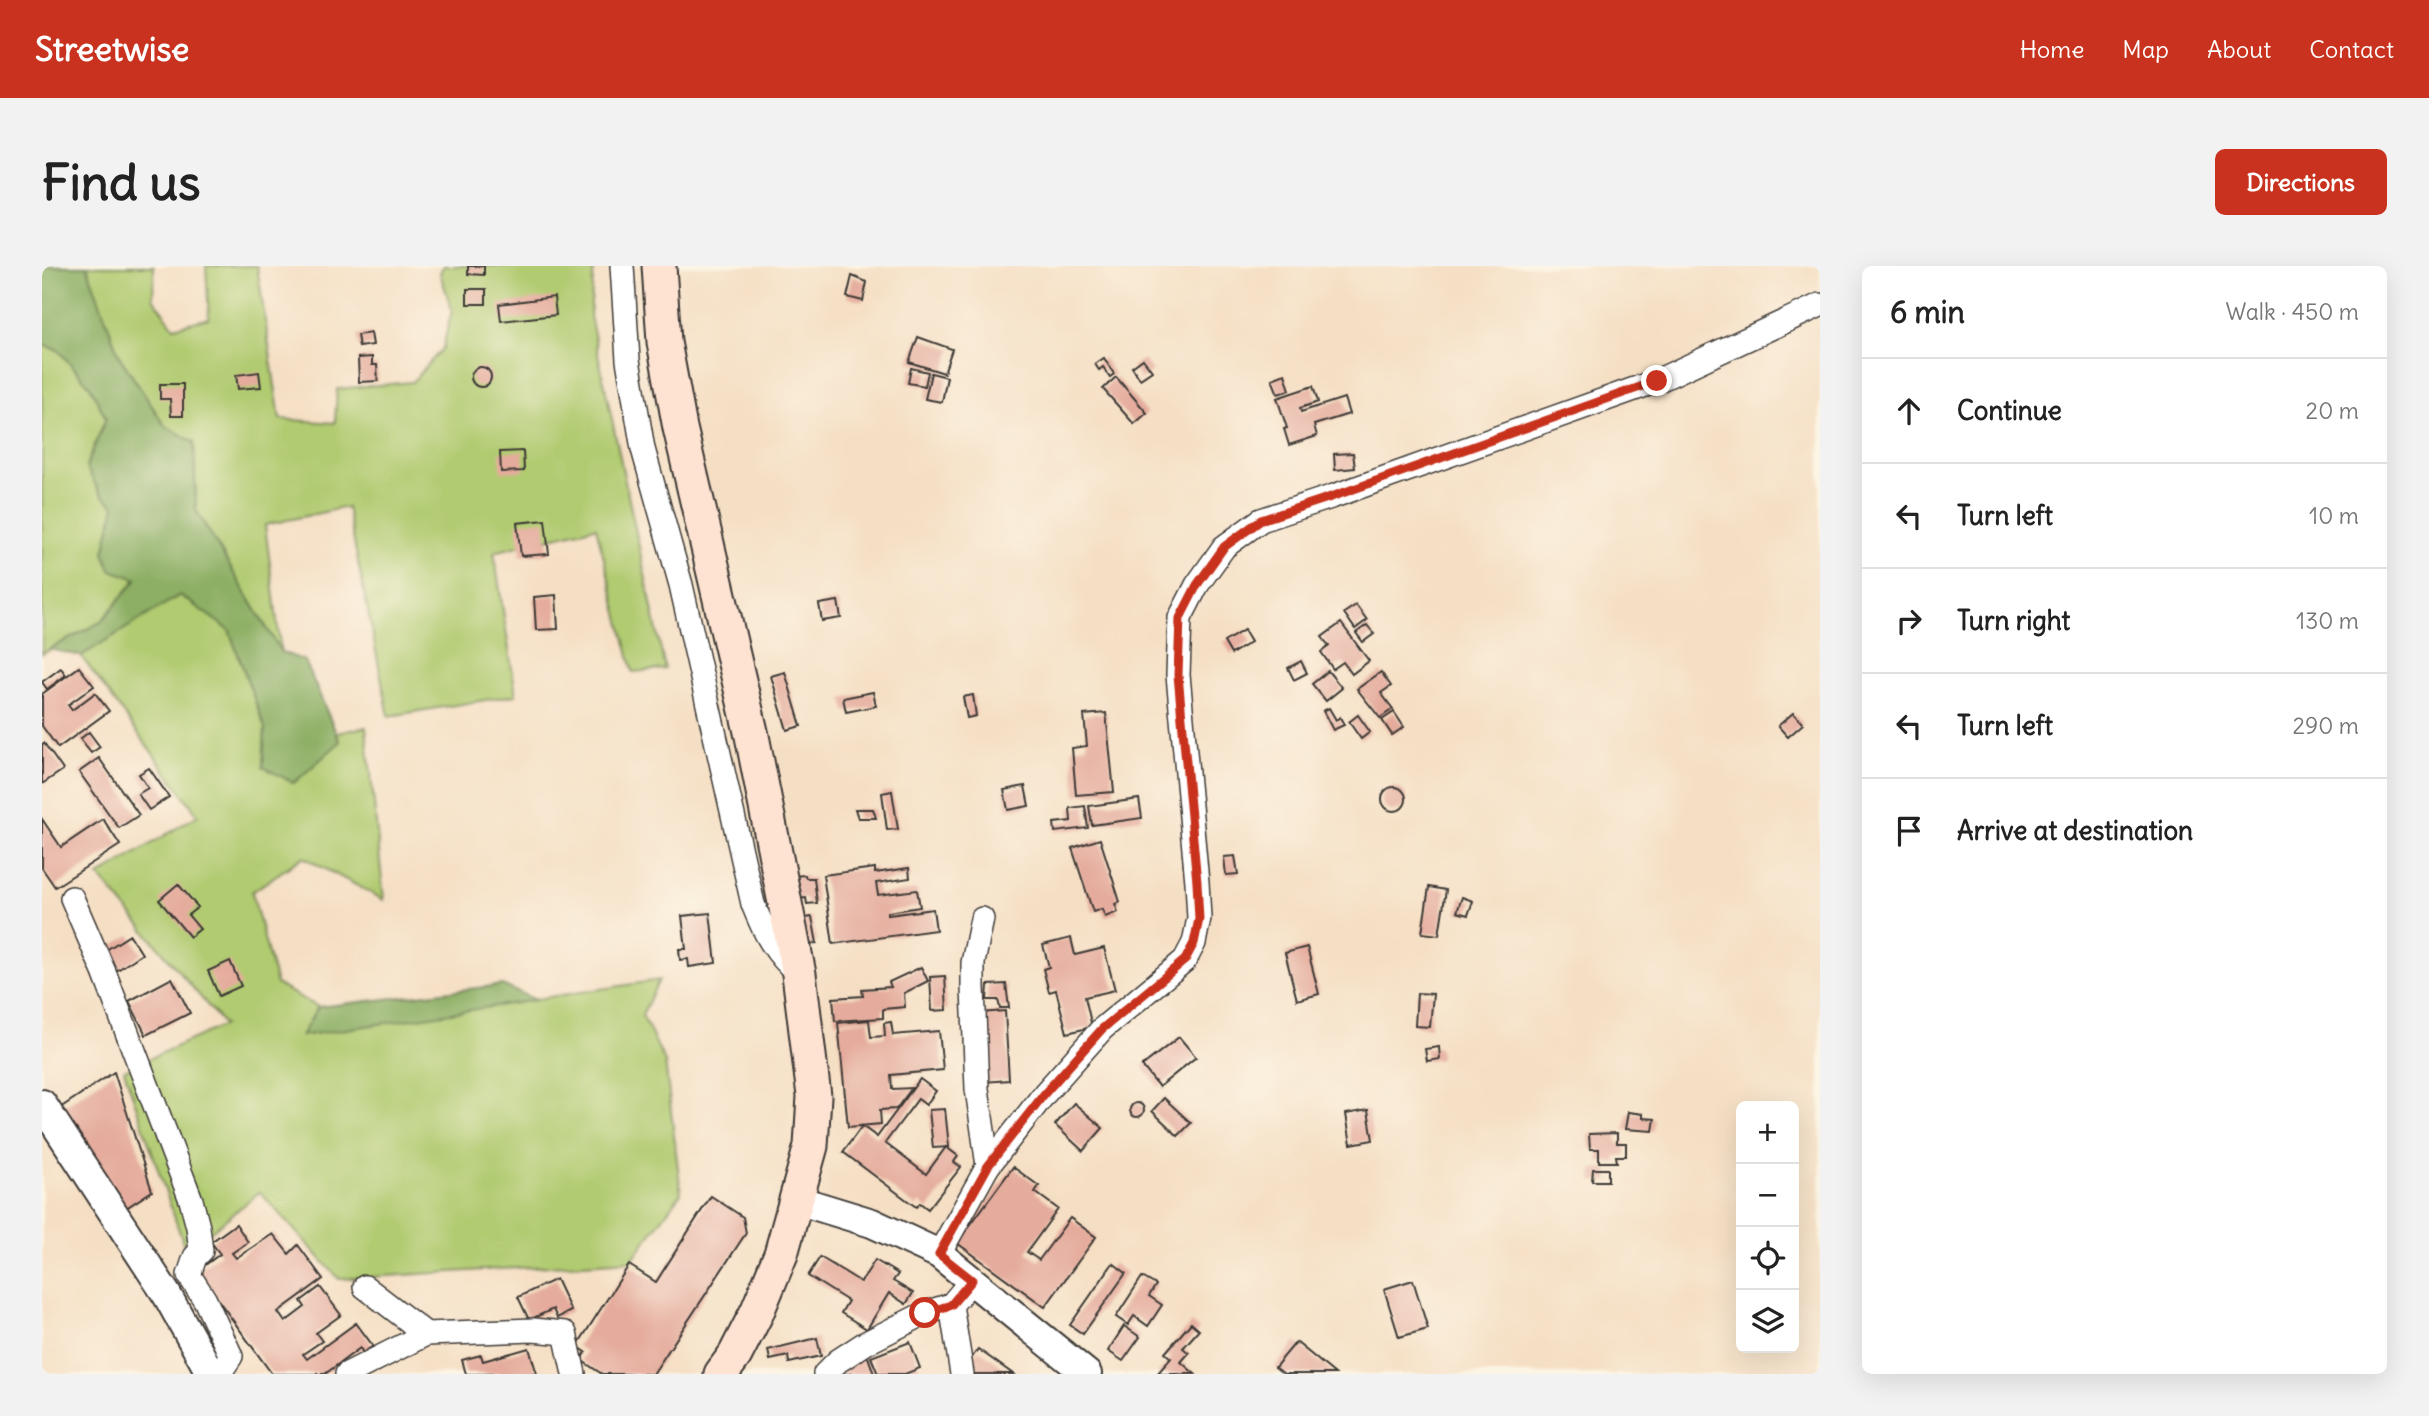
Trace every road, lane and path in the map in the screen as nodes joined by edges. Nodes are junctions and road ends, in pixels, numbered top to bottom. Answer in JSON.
{"nodes":[{"id":1,"x":622,"y":266,"type":"edge"},
{"id":2,"x":659,"y":266,"type":"edge"},
{"id":3,"x":1820,"y":305,"type":"edge"},
{"id":4,"x":72,"y":898,"type":"dead end"},
{"id":5,"x":982,"y":919,"type":"dead end"},
{"id":6,"x":799,"y":974,"type":"junction"},
{"id":7,"x":42,"y":1104,"type":"edge"},
{"id":8,"x":988,"y":1166,"type":"junction"},
{"id":9,"x":797,"y":1200,"type":"junction"},
{"id":10,"x":939,"y":1254,"type":"junction"},
{"id":11,"x":972,"y":1280,"type":"junction"},
{"id":12,"x":365,"y":1287,"type":"dead end"},
{"id":13,"x":951,"y":1305,"type":"junction"},
{"id":14,"x":426,"y":1334,"type":"junction"},
{"id":15,"x":1075,"y":1368,"type":"edge"},
{"id":16,"x":211,"y":1374,"type":"edge"},
{"id":17,"x":219,"y":1374,"type":"edge"},
{"id":18,"x":347,"y":1374,"type":"edge"},
{"id":19,"x":574,"y":1374,"type":"edge"},
{"id":20,"x":721,"y":1374,"type":"edge"},
{"id":21,"x":825,"y":1374,"type":"edge"},
{"id":22,"x":962,"y":1374,"type":"edge"}],
"edges":[{"from":1,"to":6,"type":"street"},
{"from":2,"to":6,"type":"main road"},
{"from":3,"to":8,"type":"street"},
{"from":4,"to":17,"type":"street"},
{"from":5,"to":8,"type":"street"},
{"from":6,"to":9,"type":"main road"},
{"from":7,"to":16,"type":"street"},
{"from":8,"to":10,"type":"street"},
{"from":9,"to":10,"type":"street"},
{"from":9,"to":20,"type":"main road"},
{"from":10,"to":11,"type":"street"},
{"from":11,"to":13,"type":"street"},
{"from":11,"to":15,"type":"street"},
{"from":12,"to":14,"type":"street"},
{"from":13,"to":21,"type":"street"},
{"from":13,"to":22,"type":"street"},
{"from":14,"to":18,"type":"street"},
{"from":14,"to":19,"type":"street"}]}
